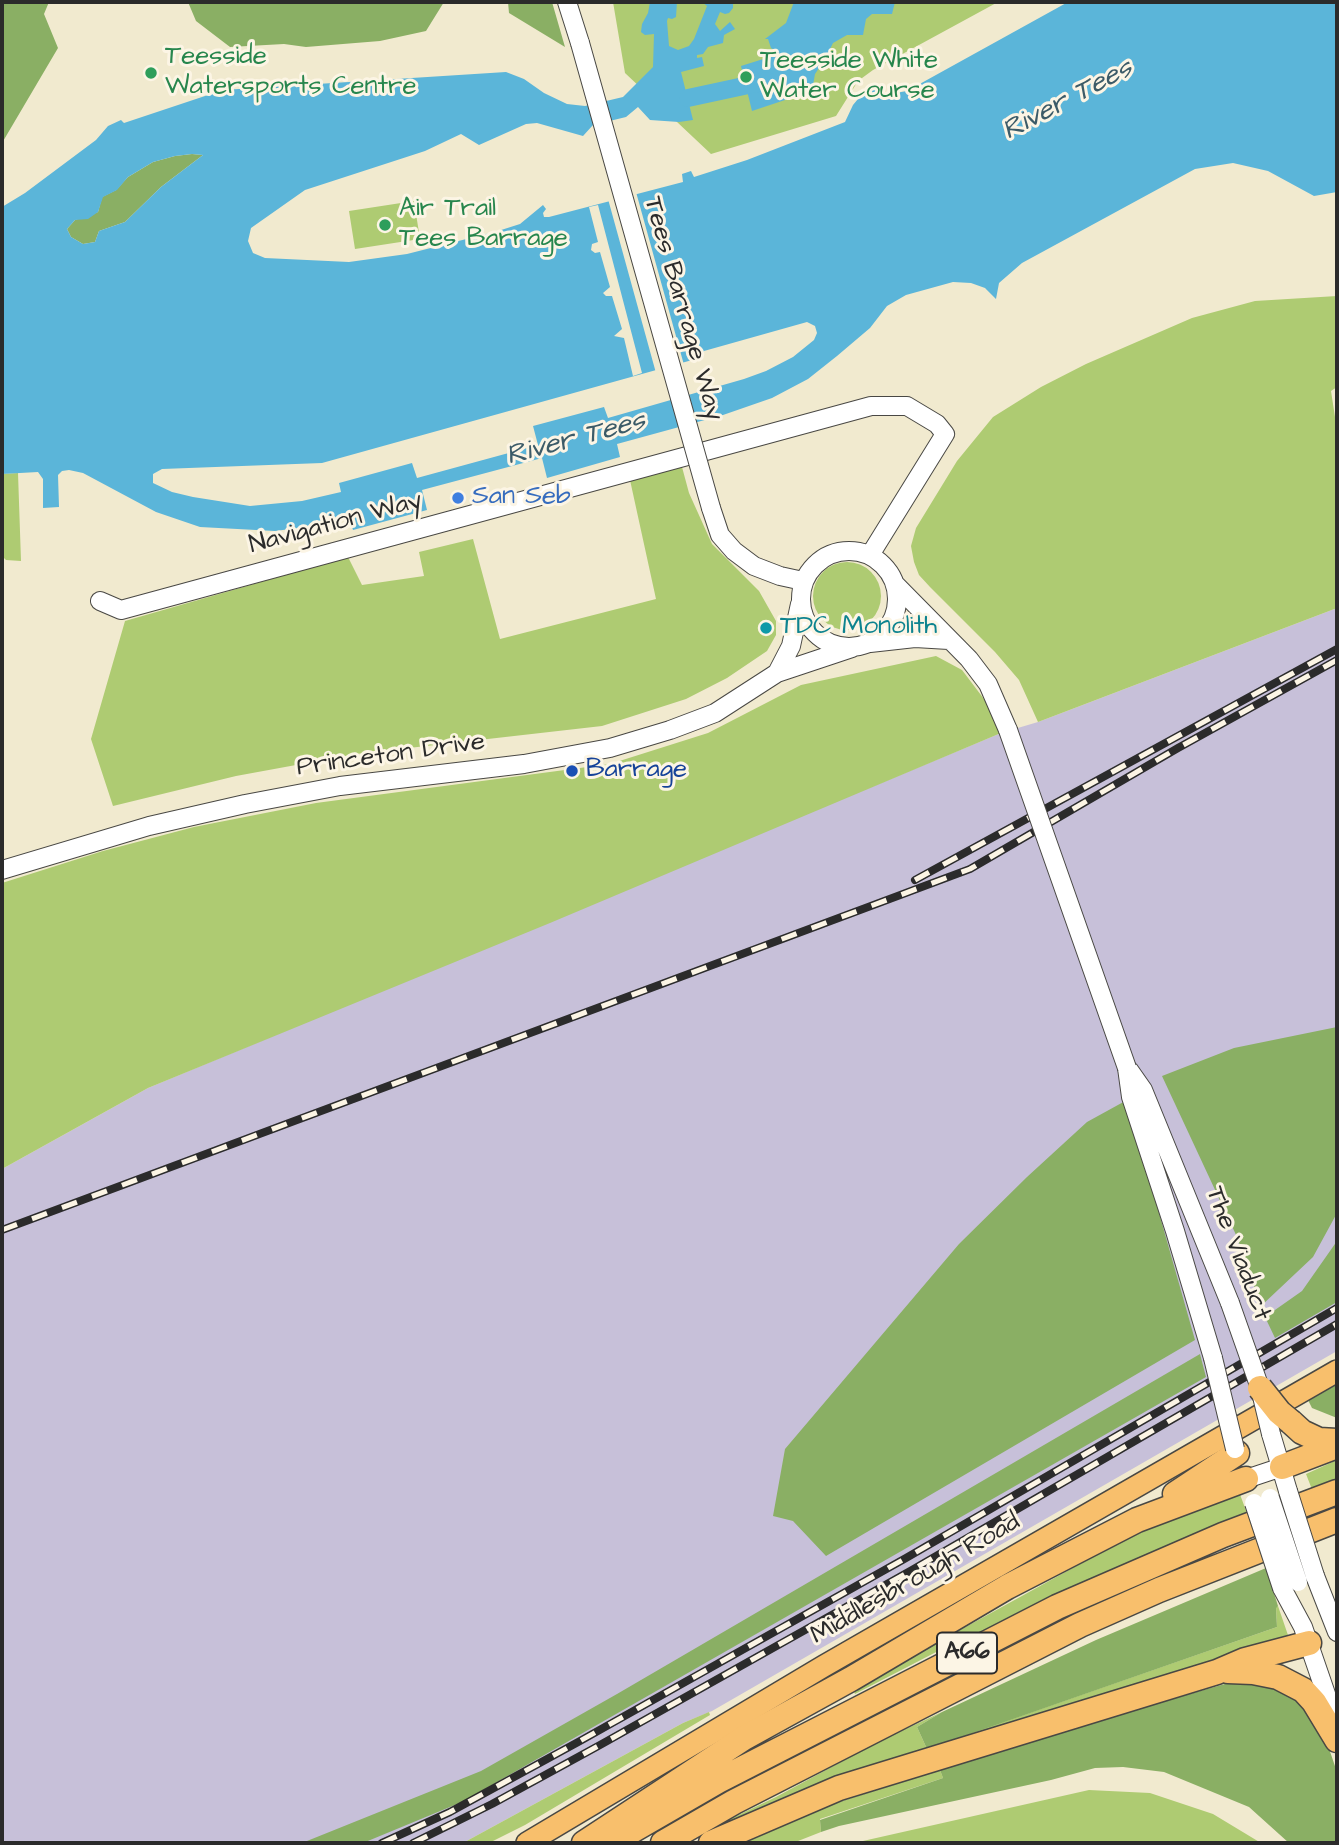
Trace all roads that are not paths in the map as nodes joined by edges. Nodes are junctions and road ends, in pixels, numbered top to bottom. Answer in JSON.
{"nodes":[{"id":1,"x":567,"y":2,"type":"edge"},
{"id":2,"x":870,"y":555,"type":"junction"},
{"id":3,"x":803,"y":581,"type":"junction"},
{"id":4,"x":895,"y":584,"type":"junction"},
{"id":5,"x":100,"y":601,"type":"dead end"},
{"id":6,"x":800,"y":604,"type":"junction"},
{"id":7,"x":950,"y":640,"type":"junction"},
{"id":8,"x":870,"y":643,"type":"junction"},
{"id":9,"x":852,"y":648,"type":"junction"},
{"id":10,"x":777,"y":673,"type":"junction"},
{"id":11,"x":2,"y":870,"type":"edge"},
{"id":12,"x":1127,"y":1068,"type":"junction"},
{"id":13,"x":1337,"y":1371,"type":"edge"},
{"id":14,"x":1259,"y":1388,"type":"joint"},
{"id":15,"x":1281,"y":1428,"type":"junction"},
{"id":16,"x":1337,"y":1443,"type":"edge"},
{"id":17,"x":1236,"y":1451,"type":"junction"},
{"id":18,"x":1282,"y":1467,"type":"junction"},
{"id":19,"x":1246,"y":1479,"type":"junction"},
{"id":20,"x":1337,"y":1492,"type":"edge"},
{"id":21,"x":1262,"y":1500,"type":"junction"},
{"id":22,"x":1137,"y":1520,"type":"junction"},
{"id":23,"x":1337,"y":1520,"type":"edge"},
{"id":24,"x":1299,"y":1582,"type":"junction"},
{"id":25,"x":1337,"y":1632,"type":"edge"},
{"id":26,"x":1306,"y":1635,"type":"junction"},
{"id":27,"x":1217,"y":1671,"type":"junction"},
{"id":28,"x":1337,"y":1726,"type":"edge"},
{"id":29,"x":1337,"y":1740,"type":"edge"},
{"id":30,"x":527,"y":1843,"type":"edge"},
{"id":31,"x":584,"y":1843,"type":"edge"},
{"id":32,"x":611,"y":1843,"type":"edge"},
{"id":33,"x":663,"y":1843,"type":"edge"},
{"id":34,"x":711,"y":1843,"type":"edge"}],
"edges":[{"from":1,"to":3,"type":"street","name":"Tees Barrage Way","bridge":true},
{"from":2,"to":3,"type":"street"},
{"from":2,"to":4,"type":"street"},
{"from":2,"to":5,"type":"street","name":"Navigation Way"},
{"from":3,"to":6,"type":"street"},
{"from":4,"to":7,"type":"street","name":"The Viaduct"},
{"from":4,"to":8,"type":"street"},
{"from":6,"to":9,"type":"street"},
{"from":6,"to":10,"type":"street"},
{"from":7,"to":8,"type":"street"},
{"from":7,"to":12,"type":"street","name":"The Viaduct","bridge":true},
{"from":8,"to":9,"type":"street"},
{"from":9,"to":10,"type":"street","name":"Princeton Drive"},
{"from":10,"to":11,"type":"street","name":"Princeton Drive"},
{"from":12,"to":14,"type":"street","name":"The Viaduct","bridge":true},
{"from":12,"to":17,"type":"street","name":"The Viaduct","bridge":true},
{"from":13,"to":30,"type":"main road","name":"Middlesbrough Road"},
{"from":14,"to":15,"type":"highway","bridge":true},
{"from":15,"to":16,"type":"highway"},
{"from":15,"to":18,"type":"street"},
{"from":16,"to":18,"type":"highway"},
{"from":17,"to":19,"type":"street","name":"The Viaduct"},
{"from":17,"to":22,"type":"highway"},
{"from":18,"to":19,"type":"street"},
{"from":18,"to":21,"type":"street"},
{"from":18,"to":24,"type":"street","bridge":true},
{"from":19,"to":21,"type":"street","name":"The Viaduct"},
{"from":19,"to":22,"type":"highway"},
{"from":20,"to":32,"type":"highway","number":"A66"},
{"from":21,"to":24,"type":"street","name":"The Viaduct","bridge":true},
{"from":22,"to":31,"type":"highway"},
{"from":23,"to":33,"type":"highway","number":"A66"},
{"from":24,"to":25,"type":"street"},
{"from":24,"to":26,"type":"street"},
{"from":25,"to":26,"type":"street"},
{"from":26,"to":27,"type":"highway"},
{"from":26,"to":28,"type":"street"},
{"from":27,"to":29,"type":"highway"},
{"from":27,"to":34,"type":"highway"}]}
